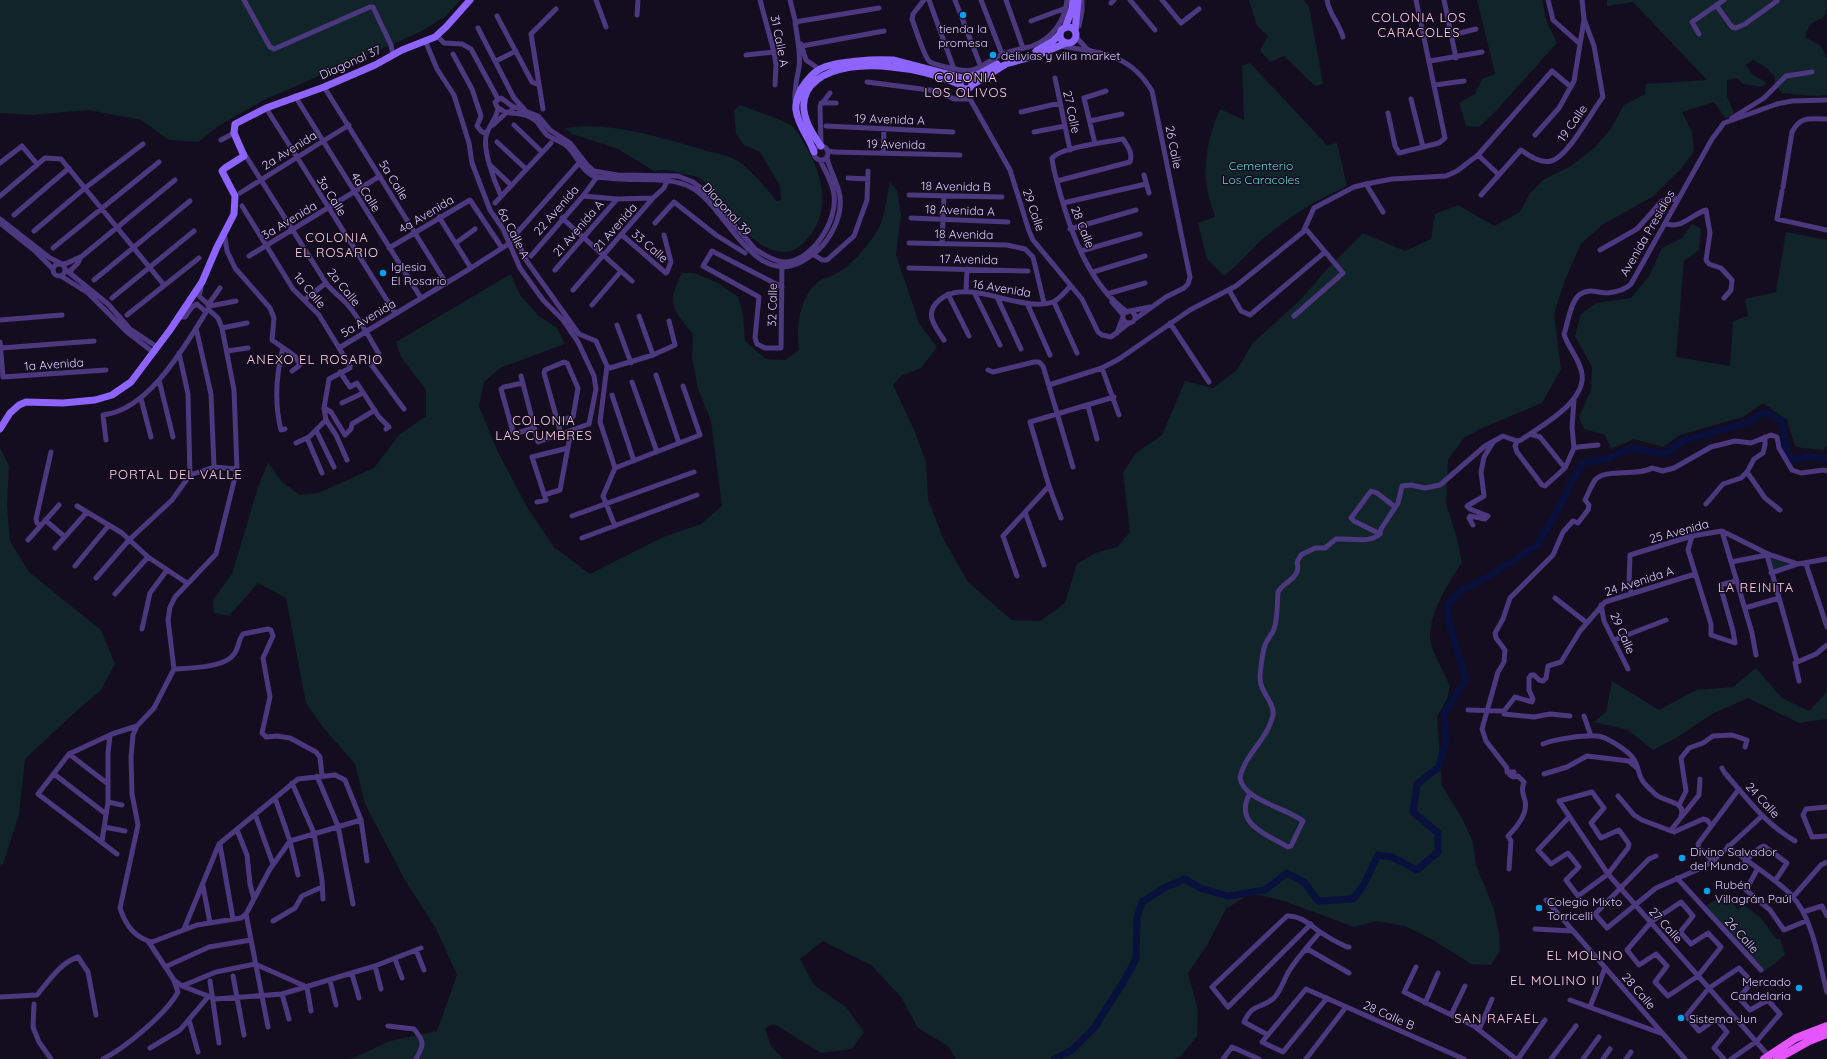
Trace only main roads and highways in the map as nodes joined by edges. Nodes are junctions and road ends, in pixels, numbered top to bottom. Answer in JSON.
{"nodes":[{"id":1,"x":1827,"y":1026,"type":"edge"},
{"id":2,"x":1827,"y":1034,"type":"edge"},
{"id":3,"x":1766,"y":1057,"type":"edge"},
{"id":4,"x":1777,"y":1059,"type":"edge"}],
"edges":[{"from":1,"to":3,"type":"main road"},
{"from":2,"to":4,"type":"main road"}]}
